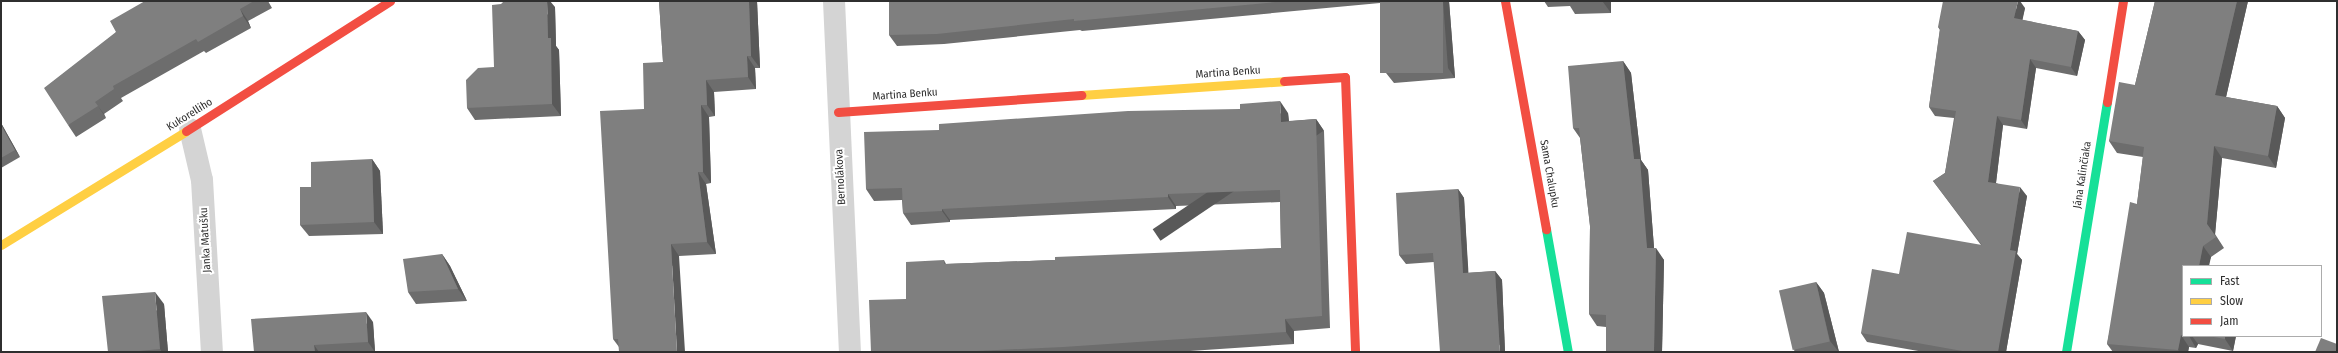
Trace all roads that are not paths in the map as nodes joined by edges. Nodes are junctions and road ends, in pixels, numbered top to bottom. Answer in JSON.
{"nodes":[{"id":1,"x":390,"y":1,"type":"edge"},
{"id":2,"x":834,"y":1,"type":"edge"},
{"id":3,"x":1505,"y":1,"type":"edge"},
{"id":4,"x":2123,"y":1,"type":"edge"},
{"id":5,"x":838,"y":112,"type":"junction"},
{"id":6,"x":190,"y":129,"type":"junction"},
{"id":7,"x":1,"y":245,"type":"edge"},
{"id":8,"x":212,"y":352,"type":"edge"},
{"id":9,"x":850,"y":352,"type":"edge"},
{"id":10,"x":1355,"y":352,"type":"edge"},
{"id":11,"x":1568,"y":352,"type":"edge"},
{"id":12,"x":2066,"y":352,"type":"edge"}],
"edges":[{"from":1,"to":6,"type":"street","name":"Kukorelliho"},
{"from":2,"to":5,"type":"street","name":"Bernolákova"},
{"from":3,"to":11,"type":"street","name":"Sama Chalupku"},
{"from":4,"to":12,"type":"street","name":"Jána Kalinčiaka"},
{"from":5,"to":9,"type":"street","name":"Bernolákova"},
{"from":5,"to":10,"type":"street","name":"Martina Benku"},
{"from":6,"to":7,"type":"street","name":"Kukorelliho"},
{"from":6,"to":8,"type":"street","name":"Janka Matušku"}]}
